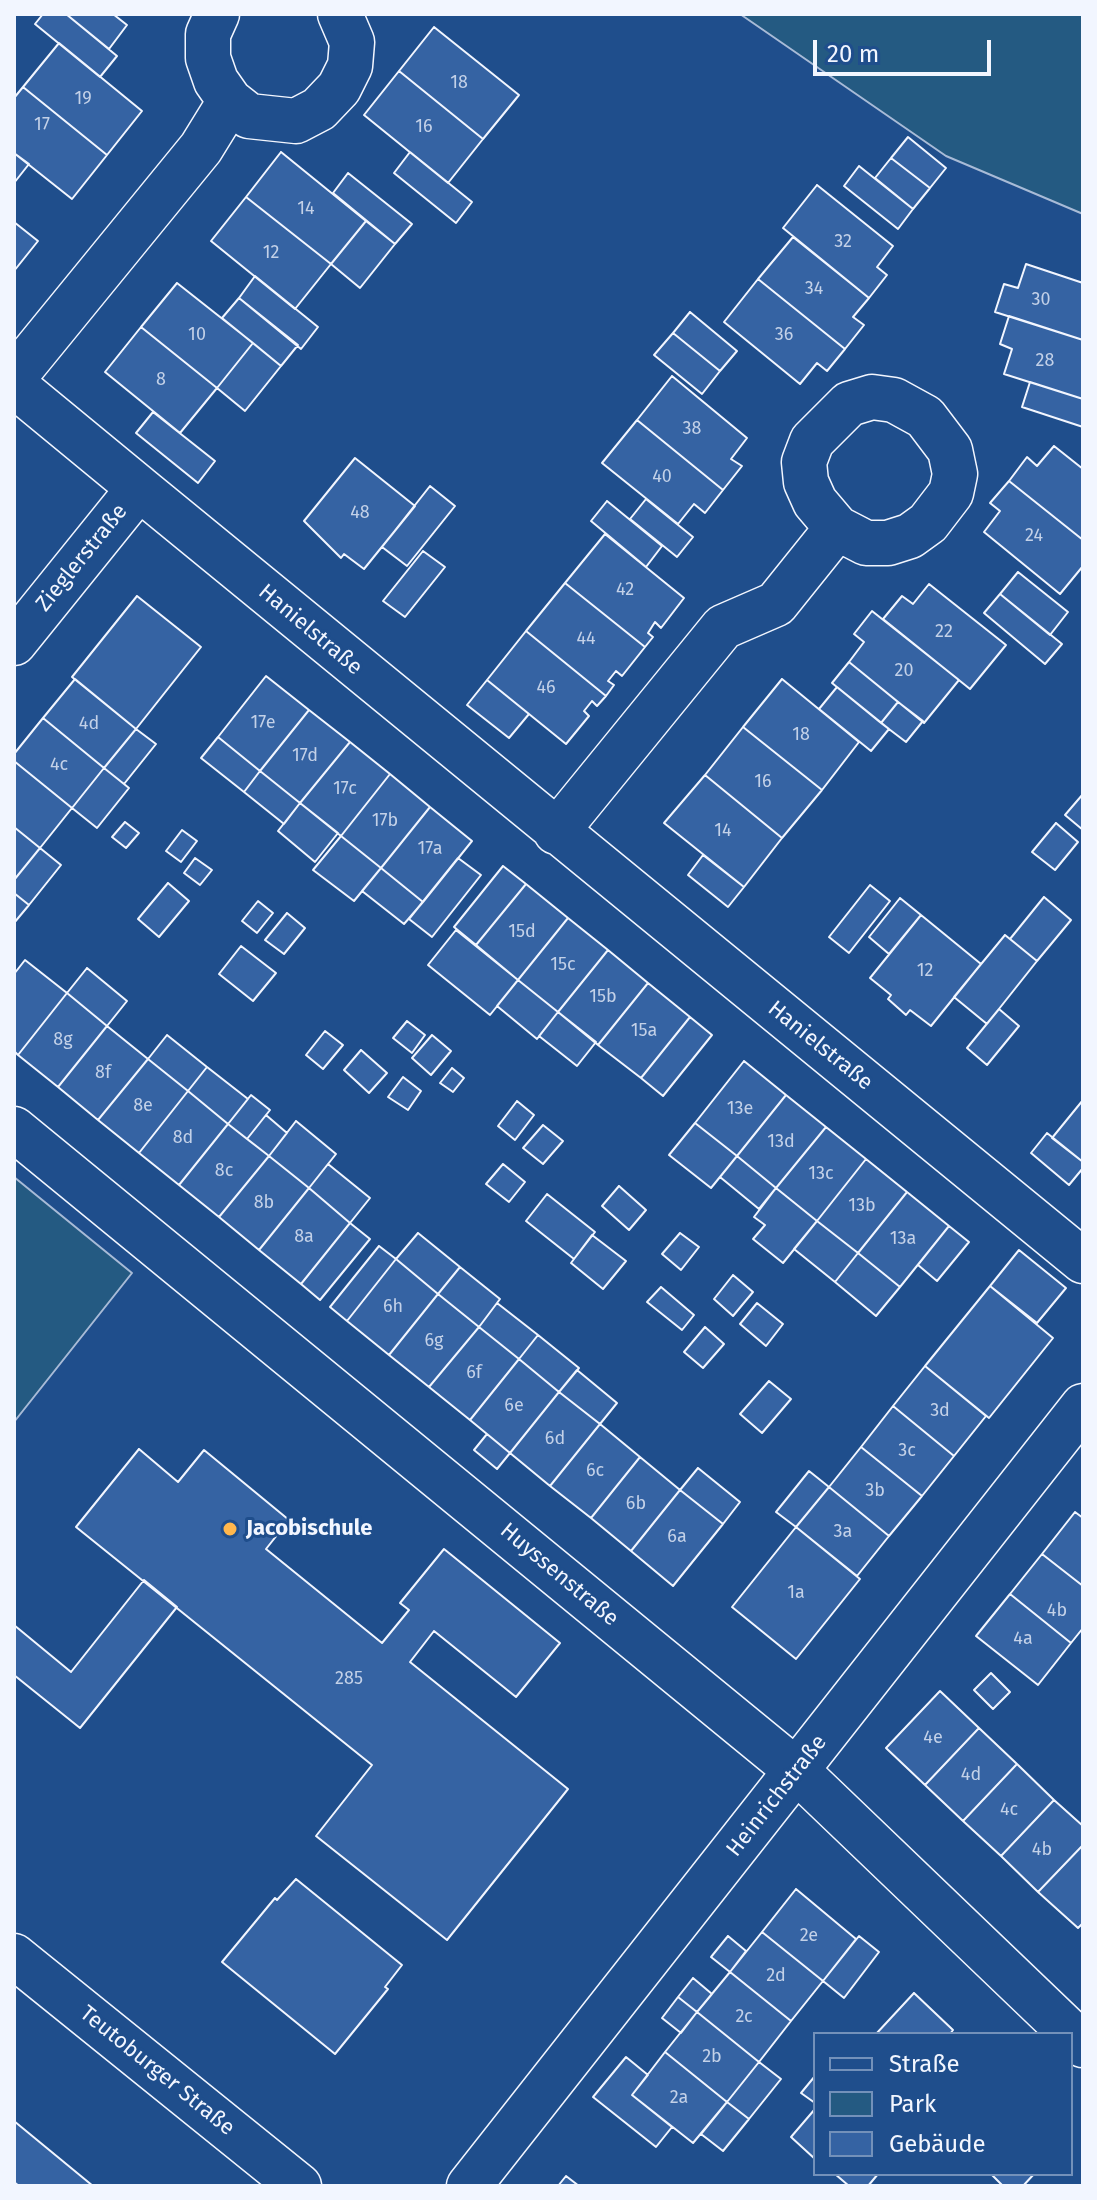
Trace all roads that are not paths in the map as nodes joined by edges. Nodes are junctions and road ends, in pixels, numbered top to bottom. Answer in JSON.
{"nodes":[{"id":1,"x":217,"y":14,"type":"edge"},
{"id":2,"x":340,"y":14,"type":"edge"},
{"id":3,"x":230,"y":101,"type":"junction"},
{"id":4,"x":14,"y":377,"type":"edge"},
{"id":5,"x":14,"y":385,"type":"edge"},
{"id":6,"x":139,"y":488,"type":"junction"},
{"id":7,"x":837,"y":528,"type":"dead end"},
{"id":8,"x":14,"y":643,"type":"edge"},
{"id":9,"x":556,"y":832,"type":"junction"},
{"id":10,"x":14,"y":1129,"type":"edge"},
{"id":11,"x":1083,"y":1261,"type":"edge"},
{"id":12,"x":1083,"y":1406,"type":"edge"},
{"id":13,"x":797,"y":1771,"type":"junction"},
{"id":14,"x":14,"y":1956,"type":"edge"},
{"id":15,"x":1069,"y":2032,"type":"edge"},
{"id":16,"x":299,"y":2186,"type":"edge"},
{"id":17,"x":469,"y":2186,"type":"edge"}],
"edges":[{"from":1,"to":3,"type":"street"},
{"from":2,"to":3,"type":"street"},
{"from":3,"to":4,"type":"street"},
{"from":5,"to":6,"type":"street","name":"Zieglerstraße"},
{"from":6,"to":8,"type":"street","name":"Zieglerstraße"},
{"from":6,"to":9,"type":"street","name":"Hanielstraße"},
{"from":7,"to":9,"type":"street"},
{"from":9,"to":11,"type":"street","name":"Hanielstraße"},
{"from":10,"to":13,"type":"street","name":"Huyssenstraße"},
{"from":12,"to":13,"type":"street","name":"Heinrichstraße"},
{"from":13,"to":15,"type":"street","name":"Huyssenstraße"},
{"from":13,"to":17,"type":"street","name":"Heinrichstraße"},
{"from":14,"to":16,"type":"street","name":"Teutoburger Straße"}]}
